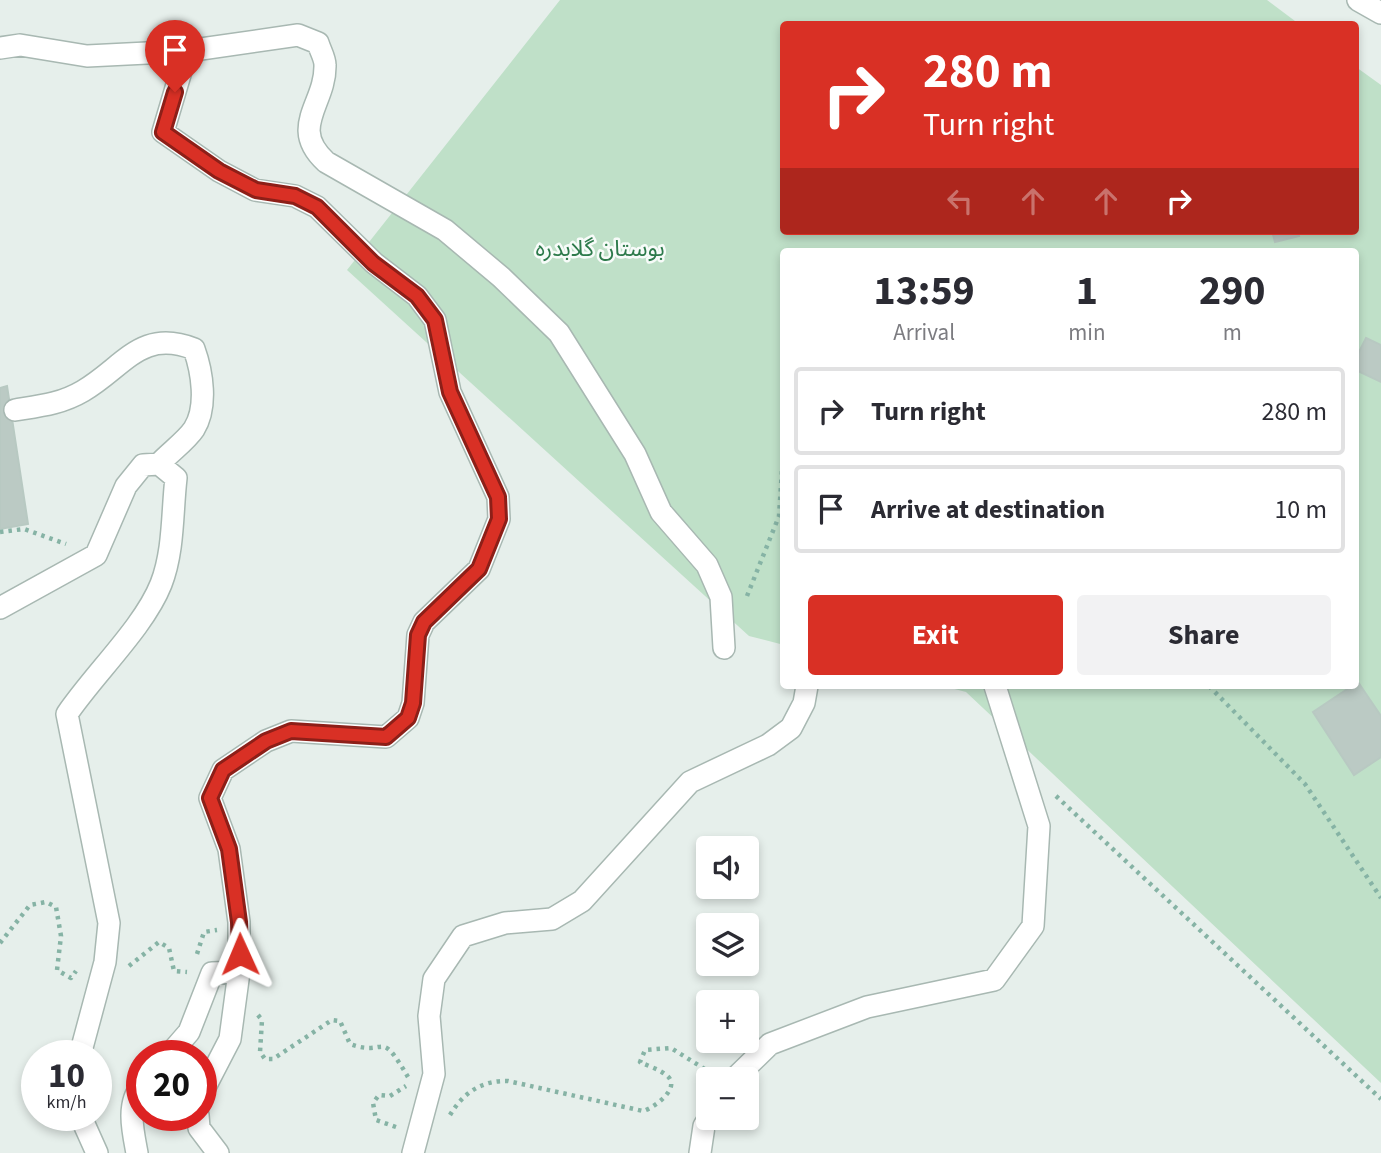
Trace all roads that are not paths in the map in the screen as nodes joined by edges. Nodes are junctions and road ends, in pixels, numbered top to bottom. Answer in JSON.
{"nodes":[{"id":1,"x":1357,"y":0,"type":"edge"},
{"id":2,"x":1381,"y":13,"type":"edge"},
{"id":3,"x":0,"y":48,"type":"edge"},
{"id":4,"x":187,"y":51,"type":"junction"},
{"id":5,"x":15,"y":410,"type":"dead end"},
{"id":6,"x":159,"y":464,"type":"junction"},
{"id":7,"x":0,"y":608,"type":"edge"},
{"id":8,"x":724,"y":648,"type":"dead end"},
{"id":9,"x":806,"y":689,"type":"edge"},
{"id":10,"x":996,"y":689,"type":"edge"},
{"id":11,"x":239,"y":972,"type":"junction"},
{"id":12,"x":84,"y":1040,"type":"edge"},
{"id":13,"x":182,"y":1040,"type":"edge"},
{"id":14,"x":217,"y":1065,"type":"edge"},
{"id":15,"x":746,"y":1067,"type":"edge"},
{"id":16,"x":703,"y":1130,"type":"edge"},
{"id":17,"x":87,"y":1131,"type":"edge"},
{"id":18,"x":133,"y":1131,"type":"edge"},
{"id":19,"x":201,"y":1131,"type":"edge"},
{"id":20,"x":97,"y":1153,"type":"edge"},
{"id":21,"x":137,"y":1153,"type":"edge"},
{"id":22,"x":218,"y":1153,"type":"edge"},
{"id":23,"x":413,"y":1153,"type":"edge"},
{"id":24,"x":700,"y":1153,"type":"edge"}],
"edges":[{"from":1,"to":2,"type":"street"},
{"from":3,"to":4,"type":"street"},
{"from":4,"to":8,"type":"street"},
{"from":4,"to":11,"type":"street"},
{"from":5,"to":6,"type":"street"},
{"from":6,"to":7,"type":"street"},
{"from":6,"to":12,"type":"street"},
{"from":9,"to":23,"type":"street"},
{"from":10,"to":15,"type":"street"},
{"from":11,"to":13,"type":"street"},
{"from":11,"to":14,"type":"street"},
{"from":16,"to":24,"type":"street"},
{"from":17,"to":20,"type":"street"},
{"from":18,"to":21,"type":"street"},
{"from":19,"to":22,"type":"street"}]}
